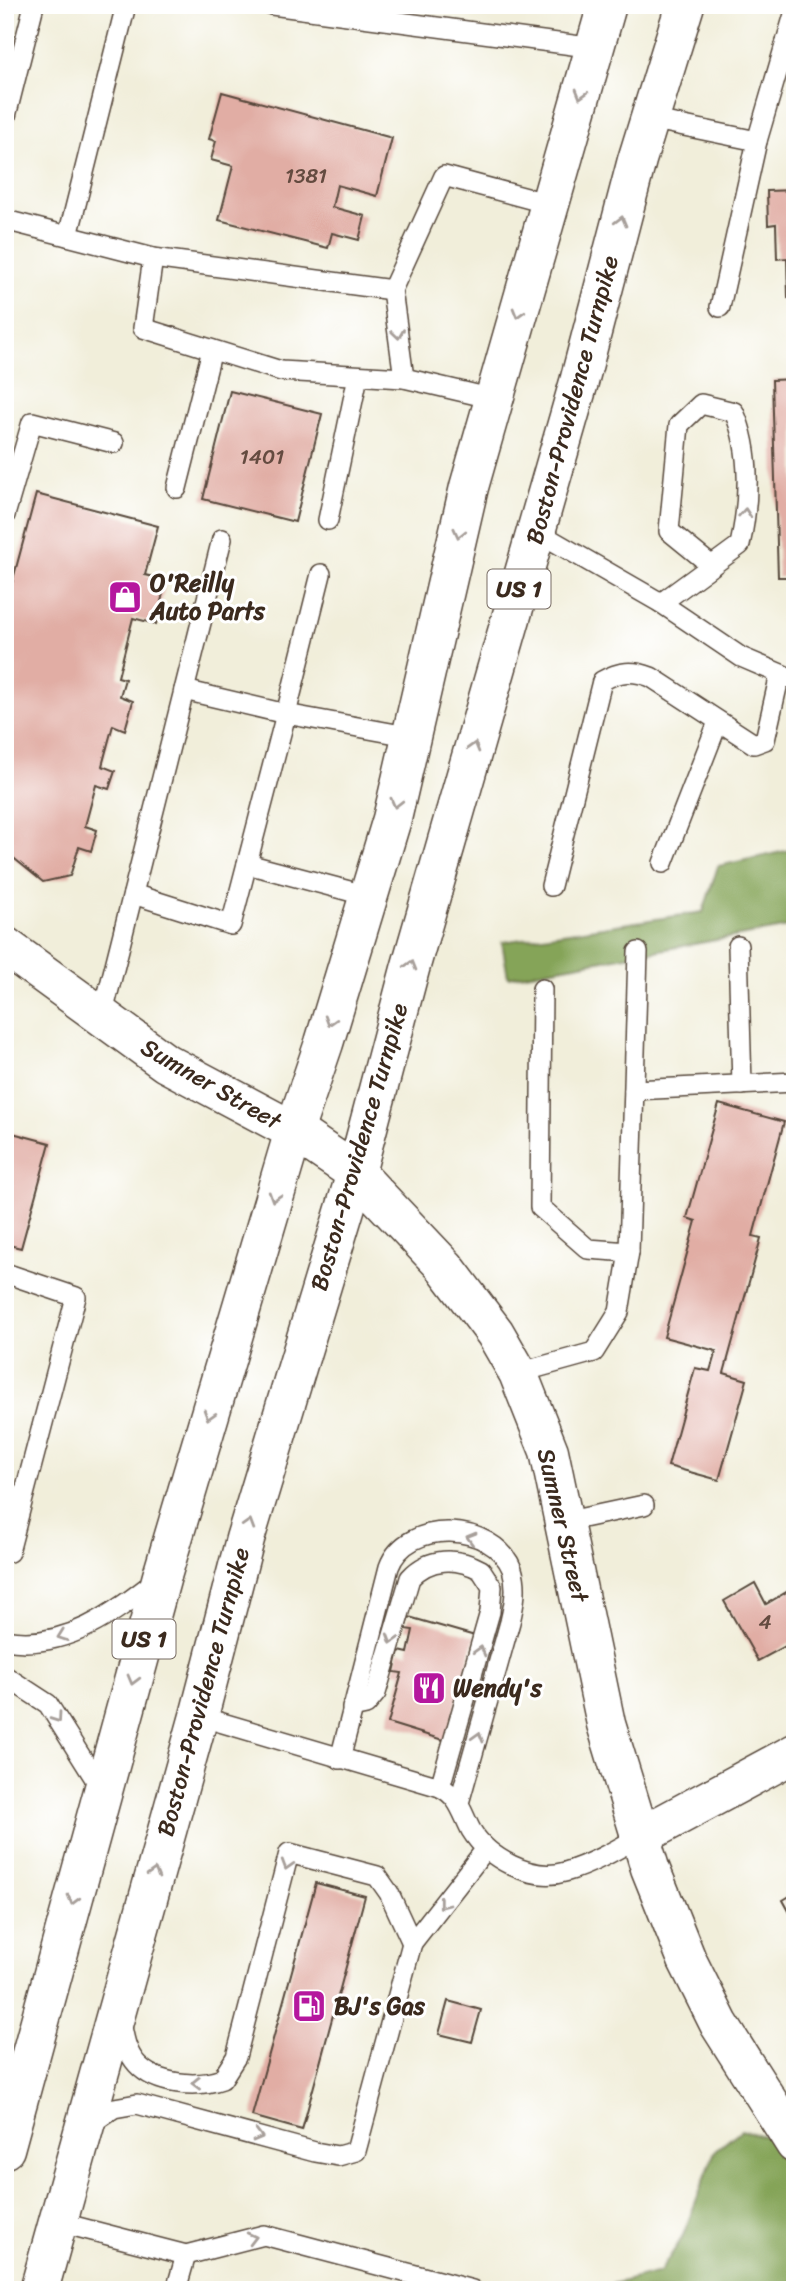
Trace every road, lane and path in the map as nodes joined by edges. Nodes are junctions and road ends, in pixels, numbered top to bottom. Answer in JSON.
{"nodes":[{"id":1,"x":34,"y":5,"type":"edge"},
{"id":2,"x":126,"y":5,"type":"edge"},
{"id":3,"x":272,"y":5,"type":"edge"},
{"id":4,"x":607,"y":5,"type":"edge"},
{"id":5,"x":685,"y":5,"type":"edge"},
{"id":6,"x":795,"y":11,"type":"edge"},
{"id":7,"x":595,"y":48,"type":"junction"},
{"id":8,"x":774,"y":81,"type":"junction"},
{"id":9,"x":795,"y":81,"type":"edge"},
{"id":10,"x":5,"y":120,"type":"edge"},
{"id":11,"x":650,"y":120,"type":"junction"},
{"id":12,"x":757,"y":141,"type":"junction"},
{"id":13,"x":549,"y":204,"type":"junction"},
{"id":14,"x":5,"y":220,"type":"edge"},
{"id":15,"x":68,"y":236,"type":"junction"},
{"id":16,"x":153,"y":258,"type":"junction"},
{"id":17,"x":392,"y":290,"type":"junction"},
{"id":18,"x":720,"y":307,"type":"dead end"},
{"id":19,"x":212,"y":350,"type":"junction"},
{"id":20,"x":358,"y":376,"type":"junction"},
{"id":21,"x":404,"y":378,"type":"junction"},
{"id":22,"x":494,"y":399,"type":"junction"},
{"id":23,"x":114,"y":443,"type":"dead end"},
{"id":24,"x":177,"y":488,"type":"dead end"},
{"id":25,"x":5,"y":515,"type":"edge"},
{"id":26,"x":328,"y":520,"type":"dead end"},
{"id":27,"x":536,"y":531,"type":"junction"},
{"id":28,"x":222,"y":539,"type":"dead end"},
{"id":29,"x":712,"y":566,"type":"junction"},
{"id":30,"x":321,"y":574,"type":"dead end"},
{"id":31,"x":661,"y":603,"type":"junction"},
{"id":32,"x":788,"y":677,"type":"edge"},
{"id":33,"x":184,"y":690,"type":"junction"},
{"id":34,"x":286,"y":714,"type":"junction"},
{"id":35,"x":718,"y":722,"type":"junction"},
{"id":36,"x":413,"y":737,"type":"junction"},
{"id":37,"x":663,"y":863,"type":"dead end"},
{"id":38,"x":247,"y":864,"type":"junction"},
{"id":39,"x":551,"y":886,"type":"dead end"},
{"id":40,"x":133,"y":894,"type":"junction"},
{"id":41,"x":368,"y":896,"type":"junction"},
{"id":42,"x":5,"y":946,"type":"edge"},
{"id":43,"x":738,"y":946,"type":"dead end"},
{"id":44,"x":638,"y":952,"type":"dead end"},
{"id":45,"x":542,"y":989,"type":"dead end"},
{"id":46,"x":102,"y":1017,"type":"junction"},
{"id":47,"x":795,"y":1082,"type":"edge"},
{"id":48,"x":742,"y":1085,"type":"junction"},
{"id":49,"x":634,"y":1090,"type":"junction"},
{"id":50,"x":294,"y":1131,"type":"junction"},
{"id":51,"x":356,"y":1173,"type":"junction"},
{"id":52,"x":629,"y":1252,"type":"junction"},
{"id":53,"x":5,"y":1273,"type":"edge"},
{"id":54,"x":518,"y":1373,"type":"junction"},
{"id":55,"x":644,"y":1505,"type":"dead end"},
{"id":56,"x":564,"y":1522,"type":"junction"},
{"id":57,"x":5,"y":1551,"type":"edge"},
{"id":58,"x":162,"y":1576,"type":"junction"},
{"id":59,"x":5,"y":1640,"type":"edge"},
{"id":60,"x":5,"y":1676,"type":"edge"},
{"id":61,"x":352,"y":1708,"type":"junction"},
{"id":62,"x":199,"y":1716,"type":"junction"},
{"id":63,"x":795,"y":1753,"type":"edge"},
{"id":64,"x":340,"y":1759,"type":"junction"},
{"id":65,"x":440,"y":1787,"type":"junction"},
{"id":66,"x":102,"y":1791,"type":"junction"},
{"id":67,"x":459,"y":1803,"type":"junction"},
{"id":68,"x":639,"y":1837,"type":"junction"},
{"id":69,"x":485,"y":1850,"type":"junction"},
{"id":70,"x":412,"y":1943,"type":"junction"},
{"id":71,"x":117,"y":2002,"type":"junction"},
{"id":72,"x":81,"y":2134,"type":"junction"},
{"id":73,"x":795,"y":2144,"type":"edge"},
{"id":74,"x":5,"y":2149,"type":"edge"},
{"id":75,"x":58,"y":2222,"type":"junction"},
{"id":76,"x":186,"y":2255,"type":"junction"},
{"id":77,"x":39,"y":2290,"type":"edge"},
{"id":78,"x":176,"y":2290,"type":"edge"},
{"id":79,"x":472,"y":2290,"type":"edge"}],
"edges":[{"from":1,"to":10,"type":"lane"},
{"from":2,"to":15,"type":"lane"},
{"from":3,"to":7,"type":"lane"},
{"from":4,"to":7,"type":"main road","number":"US 1"},
{"from":5,"to":11,"type":"main road","name":"Boston-Providence Turnpike","number":"US 1"},
{"from":6,"to":8,"type":"lane"},
{"from":7,"to":13,"type":"main road","number":"US 1","one_way":true},
{"from":8,"to":9,"type":"lane"},
{"from":8,"to":12,"type":"lane"},
{"from":11,"to":12,"type":"lane"},
{"from":27,"to":11,"type":"main road","name":"Boston-Providence Turnpike","number":"US 1","one_way":true},
{"from":12,"to":18,"type":"lane"},
{"from":13,"to":17,"type":"lane"},
{"from":13,"to":22,"type":"main road","number":"US 1","one_way":true},
{"from":14,"to":15,"type":"lane"},
{"from":15,"to":16,"type":"lane"},
{"from":16,"to":17,"type":"lane"},
{"from":16,"to":19,"type":"lane"},
{"from":17,"to":21,"type":"lane","one_way":true},
{"from":19,"to":20,"type":"lane"},
{"from":19,"to":24,"type":"lane"},
{"from":20,"to":21,"type":"lane"},
{"from":20,"to":26,"type":"lane"},
{"from":21,"to":22,"type":"lane"},
{"from":22,"to":36,"type":"main road","number":"US 1","one_way":true},
{"from":23,"to":25,"type":"lane"},
{"from":27,"to":31,"type":"lane"},
{"from":51,"to":27,"type":"main road","name":"Boston-Providence Turnpike","number":"US 1","one_way":true},
{"from":28,"to":33,"type":"lane"},
{"from":29,"to":29,"type":"lane","one_way":true},
{"from":29,"to":31,"type":"lane"},
{"from":30,"to":34,"type":"lane"},
{"from":31,"to":32,"type":"lane"},
{"from":32,"to":35,"type":"lane"},
{"from":33,"to":34,"type":"lane"},
{"from":33,"to":40,"type":"lane"},
{"from":34,"to":36,"type":"lane"},
{"from":34,"to":38,"type":"lane"},
{"from":35,"to":37,"type":"lane"},
{"from":35,"to":39,"type":"lane"},
{"from":36,"to":41,"type":"main road","number":"US 1","one_way":true},
{"from":38,"to":40,"type":"lane"},
{"from":38,"to":41,"type":"lane"},
{"from":40,"to":46,"type":"lane"},
{"from":41,"to":50,"type":"main road","number":"US 1","one_way":true},
{"from":42,"to":46,"type":"main road","name":"Sumner Street"},
{"from":43,"to":48,"type":"lane"},
{"from":44,"to":49,"type":"lane"},
{"from":45,"to":52,"type":"lane"},
{"from":46,"to":50,"type":"main road","name":"Sumner Street"},
{"from":47,"to":48,"type":"lane"},
{"from":48,"to":49,"type":"lane"},
{"from":49,"to":52,"type":"lane"},
{"from":50,"to":51,"type":"main road","name":"Sumner Street"},
{"from":50,"to":58,"type":"main road","number":"US 1","one_way":true},
{"from":51,"to":54,"type":"main road","name":"Sumner Street"},
{"from":62,"to":51,"type":"main road","name":"Boston-Providence Turnpike","number":"US 1","one_way":true},
{"from":52,"to":54,"type":"lane"},
{"from":53,"to":57,"type":"lane"},
{"from":54,"to":56,"type":"main road","name":"Sumner Street"},
{"from":55,"to":56,"type":"lane"},
{"from":56,"to":68,"type":"main road","name":"Sumner Street"},
{"from":58,"to":59,"type":"lane","one_way":true},
{"from":58,"to":66,"type":"main road","number":"US 1","one_way":true},
{"from":60,"to":66,"type":"lane","one_way":true},
{"from":61,"to":64,"type":"lane"},
{"from":65,"to":61,"type":"lane","one_way":true},
{"from":67,"to":61,"type":"lane","one_way":true},
{"from":62,"to":64,"type":"lane"},
{"from":71,"to":62,"type":"main road","name":"Boston-Providence Turnpike","number":"US 1","one_way":true},
{"from":63,"to":68,"type":"main road"},
{"from":64,"to":65,"type":"lane"},
{"from":65,"to":67,"type":"lane"},
{"from":66,"to":74,"type":"main road","number":"US 1","one_way":true},
{"from":67,"to":69,"type":"lane"},
{"from":68,"to":69,"type":"lane"},
{"from":68,"to":73,"type":"main road","name":"Sumner Street"},
{"from":69,"to":70,"type":"lane","one_way":true},
{"from":70,"to":71,"type":"lane","one_way":true},
{"from":72,"to":70,"type":"lane","one_way":true},
{"from":71,"to":72,"type":"main road","name":"Boston-Providence Turnpike","number":"US 1"},
{"from":72,"to":75,"type":"main road","name":"Boston-Providence Turnpike","number":"US 1"},
{"from":75,"to":76,"type":"lane"},
{"from":75,"to":77,"type":"main road","name":"Boston-Providence Turnpike","number":"US 1"},
{"from":76,"to":78,"type":"lane"},
{"from":76,"to":79,"type":"lane","one_way":true}]}
